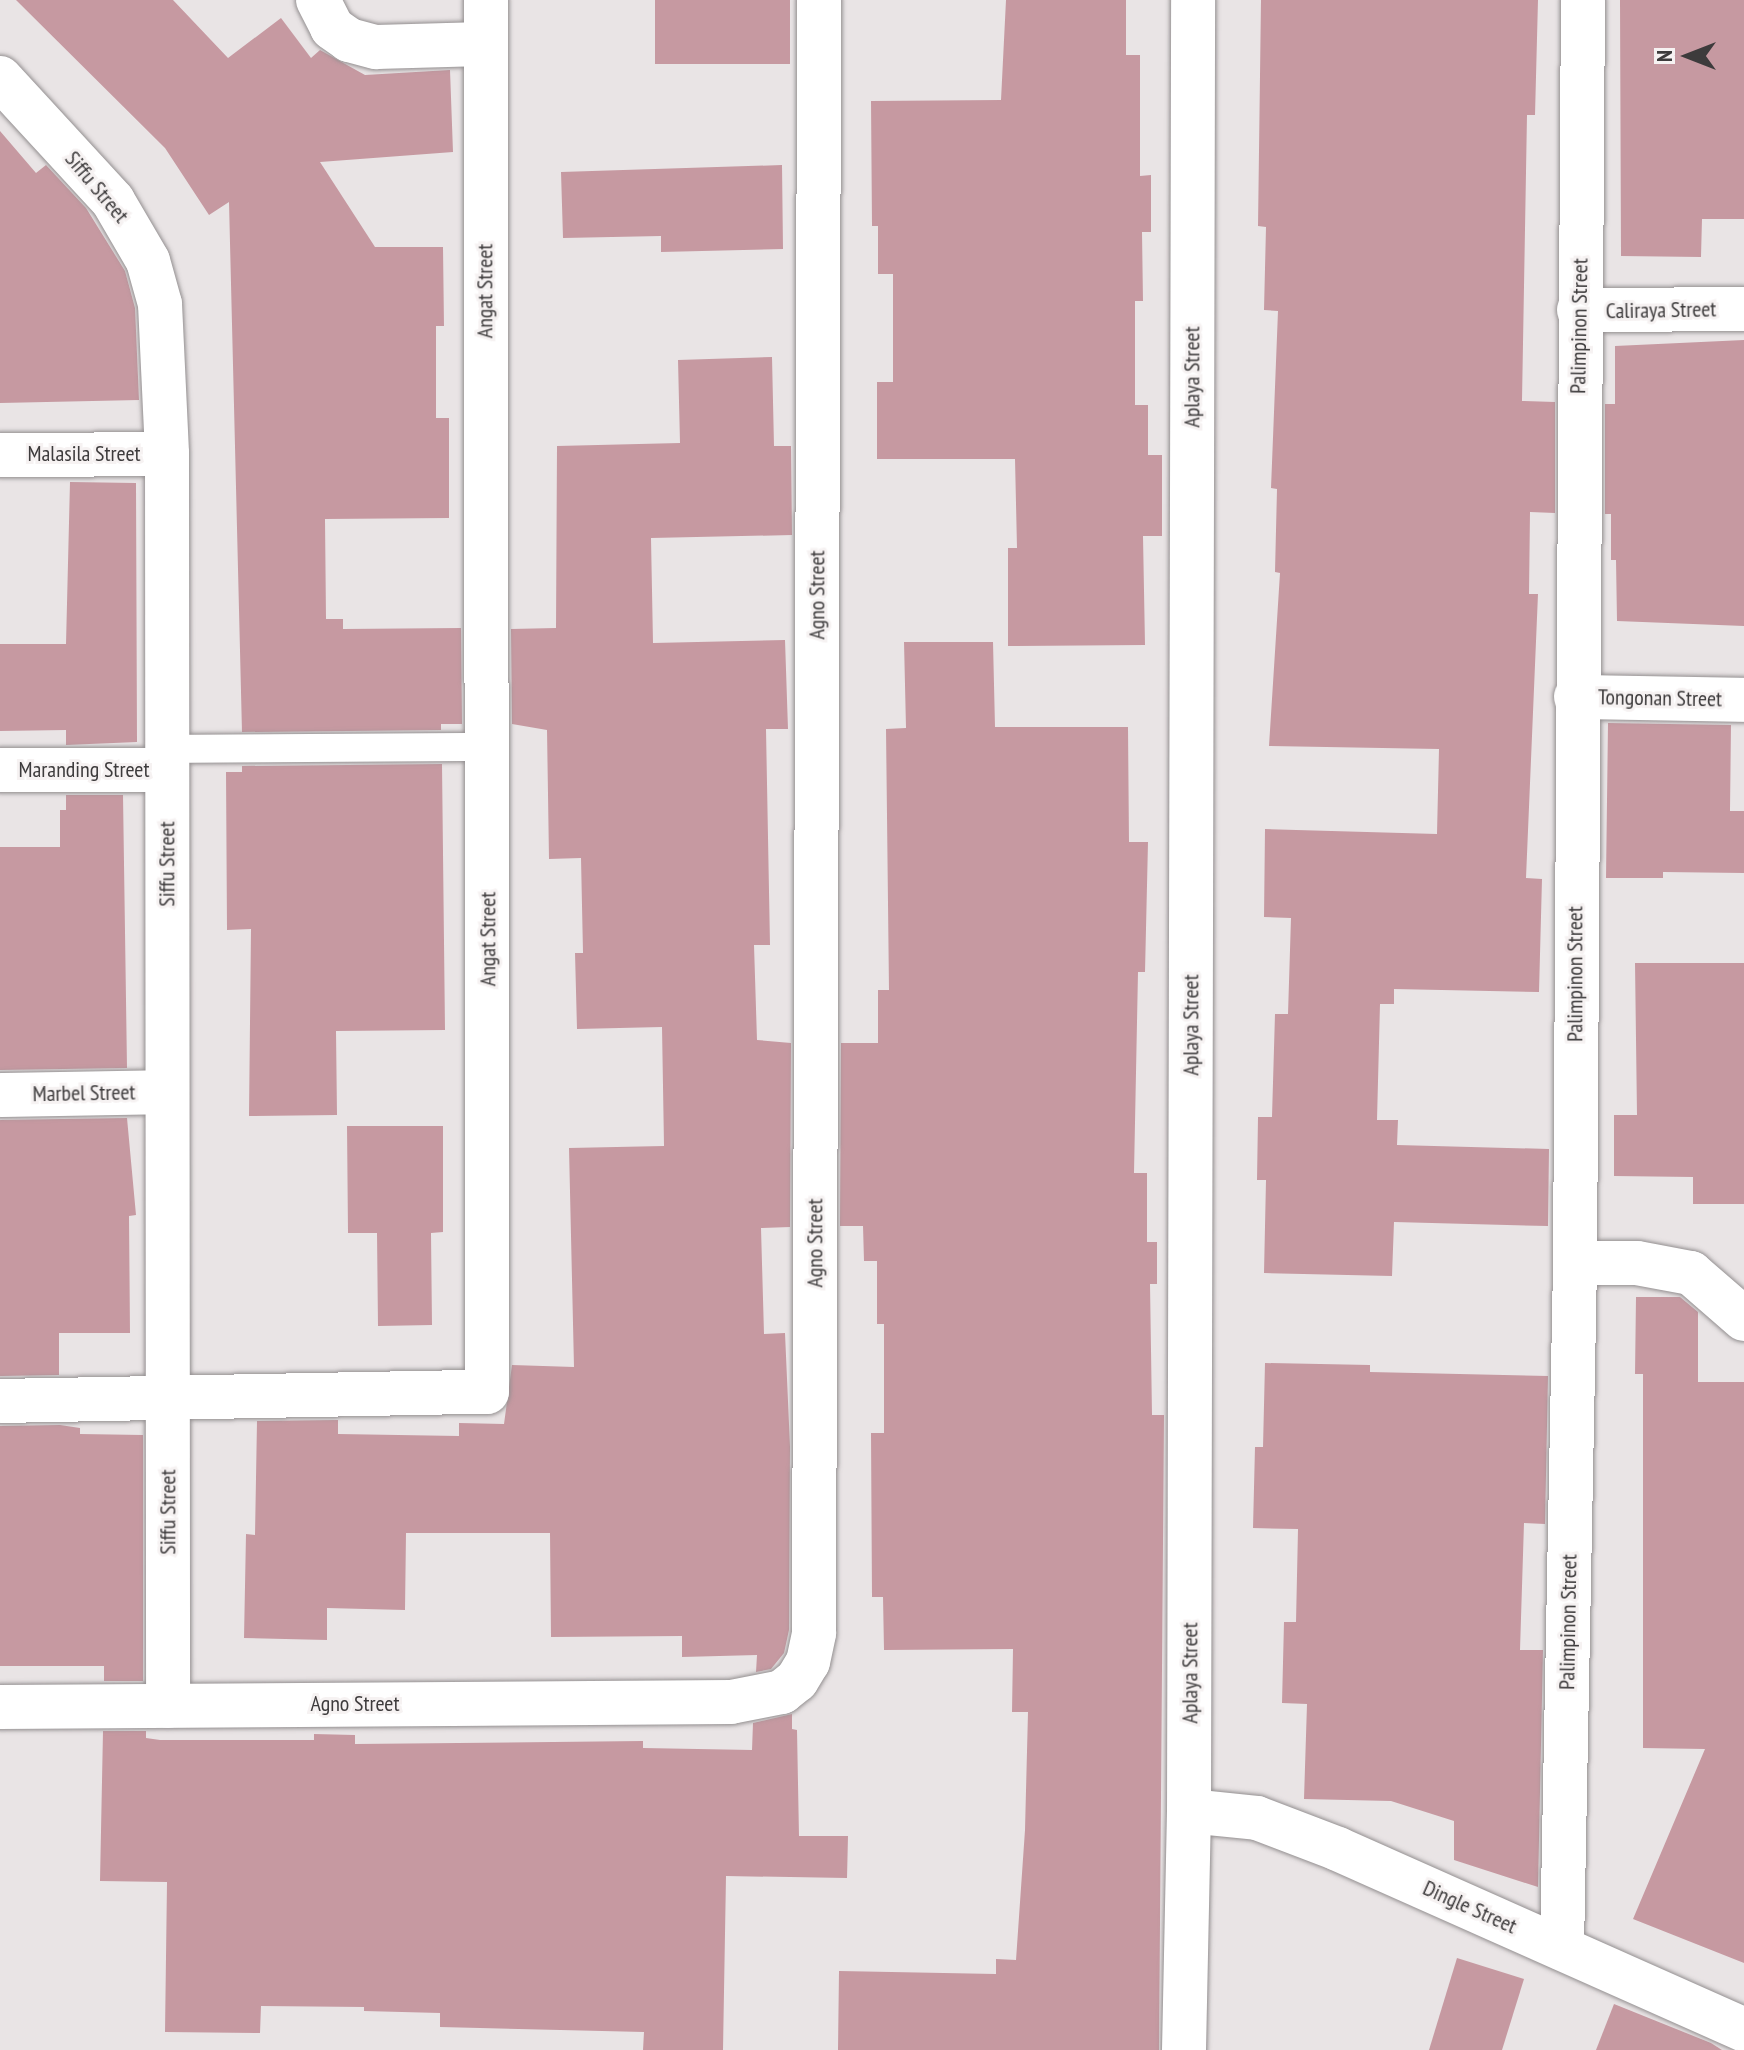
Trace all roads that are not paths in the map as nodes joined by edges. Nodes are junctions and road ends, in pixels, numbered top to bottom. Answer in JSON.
{"nodes":[{"id":1,"x":318,"y":0,"type":"edge"},
{"id":2,"x":486,"y":0,"type":"edge"},
{"id":3,"x":819,"y":0,"type":"edge"},
{"id":4,"x":1193,"y":0,"type":"edge"},
{"id":5,"x":1583,"y":0,"type":"edge"},
{"id":6,"x":483,"y":44,"type":"junction"},
{"id":7,"x":0,"y":78,"type":"edge"},
{"id":8,"x":1744,"y":309,"type":"edge"},
{"id":9,"x":1579,"y":310,"type":"junction"},
{"id":10,"x":167,"y":454,"type":"junction"},
{"id":11,"x":0,"y":455,"type":"edge"},
{"id":12,"x":1576,"y":697,"type":"junction"},
{"id":13,"x":1744,"y":700,"type":"edge"},
{"id":14,"x":489,"y":747,"type":"junction"},
{"id":15,"x":167,"y":760,"type":"junction"},
{"id":16,"x":0,"y":770,"type":"edge"},
{"id":17,"x":167,"y":1092,"type":"junction"},
{"id":18,"x":0,"y":1095,"type":"edge"},
{"id":19,"x":1575,"y":1263,"type":"junction"},
{"id":20,"x":1744,"y":1319,"type":"edge"},
{"id":21,"x":168,"y":1395,"type":"junction"},
{"id":22,"x":0,"y":1401,"type":"edge"},
{"id":23,"x":168,"y":1706,"type":"junction"},
{"id":24,"x":0,"y":1707,"type":"edge"},
{"id":25,"x":1189,"y":1811,"type":"junction"},
{"id":26,"x":1562,"y":1948,"type":"junction"},
{"id":27,"x":1744,"y":2030,"type":"edge"},
{"id":28,"x":1184,"y":2050,"type":"edge"}],
"edges":[{"from":1,"to":6,"type":"street"},
{"from":2,"to":6,"type":"street","name":"Angat Street"},
{"from":3,"to":23,"type":"street","name":"Agno Street"},
{"from":4,"to":25,"type":"street","name":"Aplaya Street"},
{"from":5,"to":9,"type":"street","name":"Palimpinon Street"},
{"from":6,"to":14,"type":"street","name":"Angat Street"},
{"from":7,"to":10,"type":"street","name":"Siffu Street"},
{"from":8,"to":9,"type":"street","name":"Caliraya Street"},
{"from":9,"to":12,"type":"street","name":"Palimpinon Street"},
{"from":10,"to":11,"type":"street","name":"Malasila Street"},
{"from":10,"to":15,"type":"street","name":"Siffu Street"},
{"from":12,"to":13,"type":"street","name":"Tongonan Street"},
{"from":12,"to":19,"type":"street","name":"Palimpinon Street"},
{"from":14,"to":15,"type":"lane"},
{"from":14,"to":21,"type":"street","name":"Angat Street"},
{"from":15,"to":16,"type":"street","name":"Maranding Street"},
{"from":15,"to":17,"type":"street","name":"Siffu Street"},
{"from":17,"to":18,"type":"street","name":"Marbel Street"},
{"from":17,"to":21,"type":"street","name":"Siffu Street"},
{"from":19,"to":20,"type":"street"},
{"from":19,"to":26,"type":"street","name":"Palimpinon Street"},
{"from":21,"to":22,"type":"street","name":"Angat Street"},
{"from":21,"to":23,"type":"street","name":"Siffu Street"},
{"from":23,"to":24,"type":"street","name":"Agno Street"},
{"from":25,"to":26,"type":"street","name":"Dingle Street"},
{"from":25,"to":28,"type":"street","name":"Aplaya Street"},
{"from":26,"to":27,"type":"street","name":"Dingle Street"}]}
